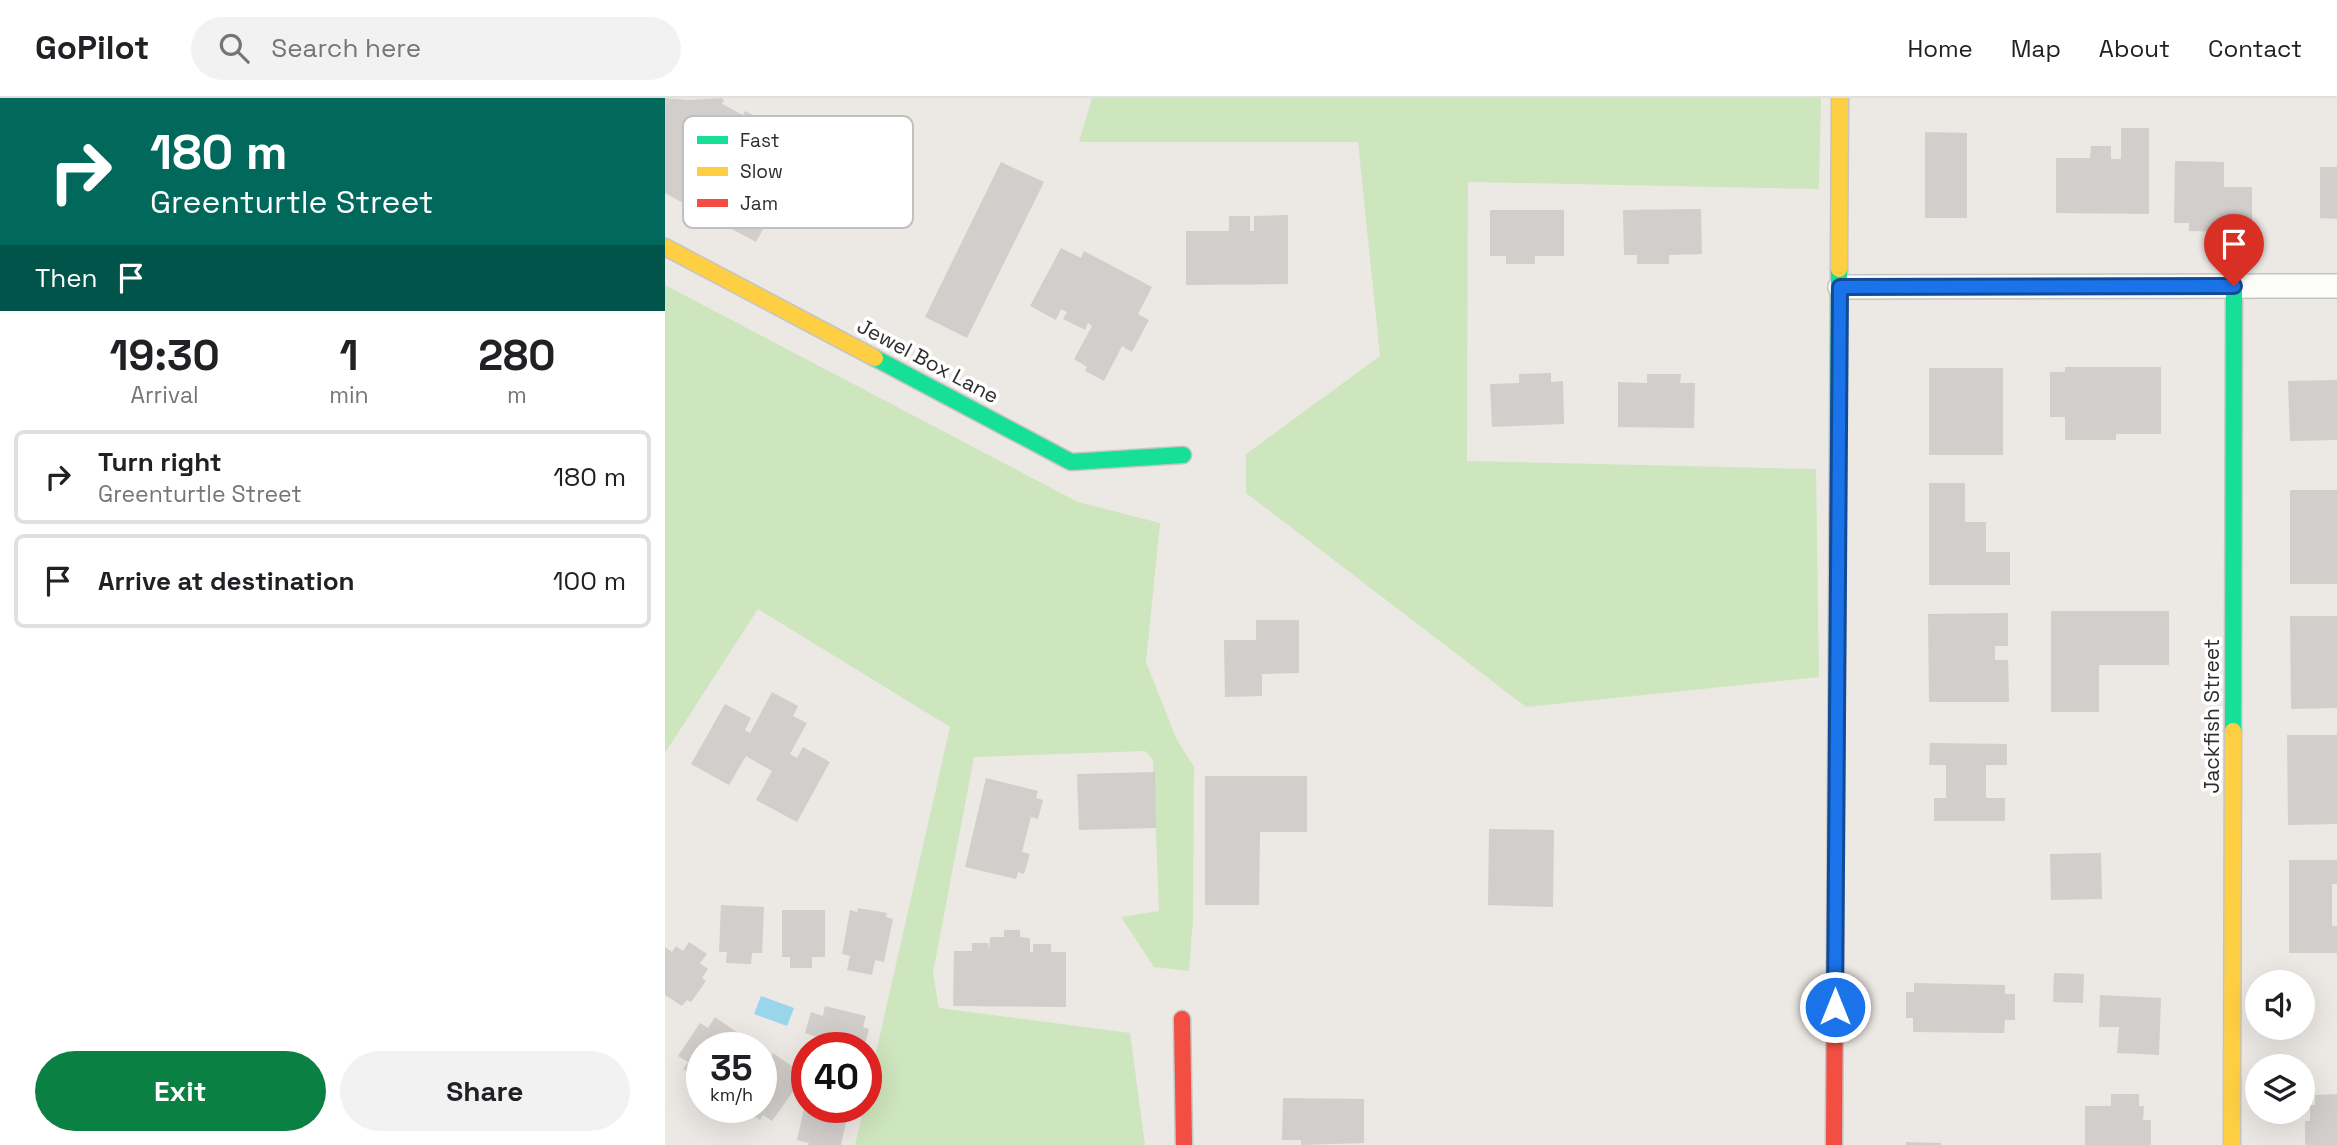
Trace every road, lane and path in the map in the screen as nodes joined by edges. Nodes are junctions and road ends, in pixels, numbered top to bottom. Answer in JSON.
{"nodes":[{"id":1,"x":1840,"y":98,"type":"edge"},
{"id":2,"x":665,"y":247,"type":"edge"},
{"id":3,"x":2234,"y":286,"type":"junction"},
{"id":4,"x":2337,"y":286,"type":"edge"},
{"id":5,"x":1840,"y":287,"type":"junction"},
{"id":6,"x":1183,"y":455,"type":"dead end"},
{"id":7,"x":1182,"y":1019,"type":"dead end"},
{"id":8,"x":1184,"y":1145,"type":"edge"},
{"id":9,"x":1834,"y":1145,"type":"edge"},
{"id":10,"x":2232,"y":1145,"type":"edge"}],
"edges":[{"from":1,"to":5,"type":"street"},
{"from":2,"to":6,"type":"street","name":"Jewel Box Lane"},
{"from":3,"to":4,"type":"street"},
{"from":3,"to":5,"type":"street"},
{"from":3,"to":10,"type":"street","name":"Jackfish Street"},
{"from":5,"to":9,"type":"street"},
{"from":7,"to":8,"type":"street"}]}
